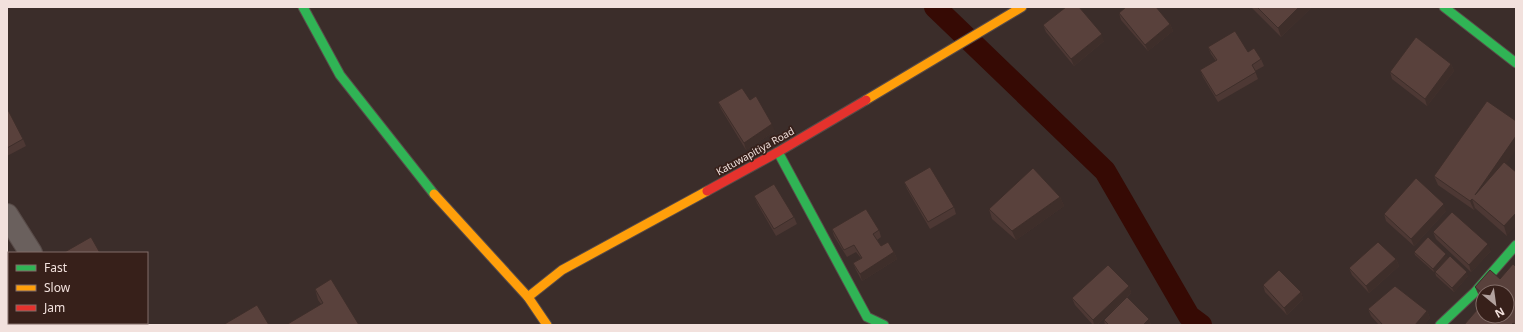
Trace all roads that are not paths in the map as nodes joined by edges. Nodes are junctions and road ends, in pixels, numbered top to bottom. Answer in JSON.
{"nodes":[{"id":1,"x":303,"y":7,"type":"edge"},
{"id":2,"x":1022,"y":7,"type":"edge"},
{"id":3,"x":1444,"y":7,"type":"edge"},
{"id":4,"x":1516,"y":63,"type":"edge"},
{"id":5,"x":778,"y":152,"type":"junction"},
{"id":6,"x":7,"y":215,"type":"edge"},
{"id":7,"x":1516,"y":245,"type":"edge"},
{"id":8,"x":31,"y":252,"type":"edge"},
{"id":9,"x":528,"y":297,"type":"junction"},
{"id":10,"x":547,"y":325,"type":"edge"},
{"id":11,"x":884,"y":325,"type":"edge"},
{"id":12,"x":1440,"y":325,"type":"edge"}],
"edges":[{"from":1,"to":9,"type":"street"},
{"from":2,"to":5,"type":"street","name":"Katuwapitiya Road"},
{"from":3,"to":4,"type":"street"},
{"from":5,"to":9,"type":"street","name":"Katuwapitiya Road"},
{"from":5,"to":11,"type":"street"},
{"from":6,"to":8,"type":"street"},
{"from":7,"to":12,"type":"street"},
{"from":9,"to":10,"type":"street"}]}
